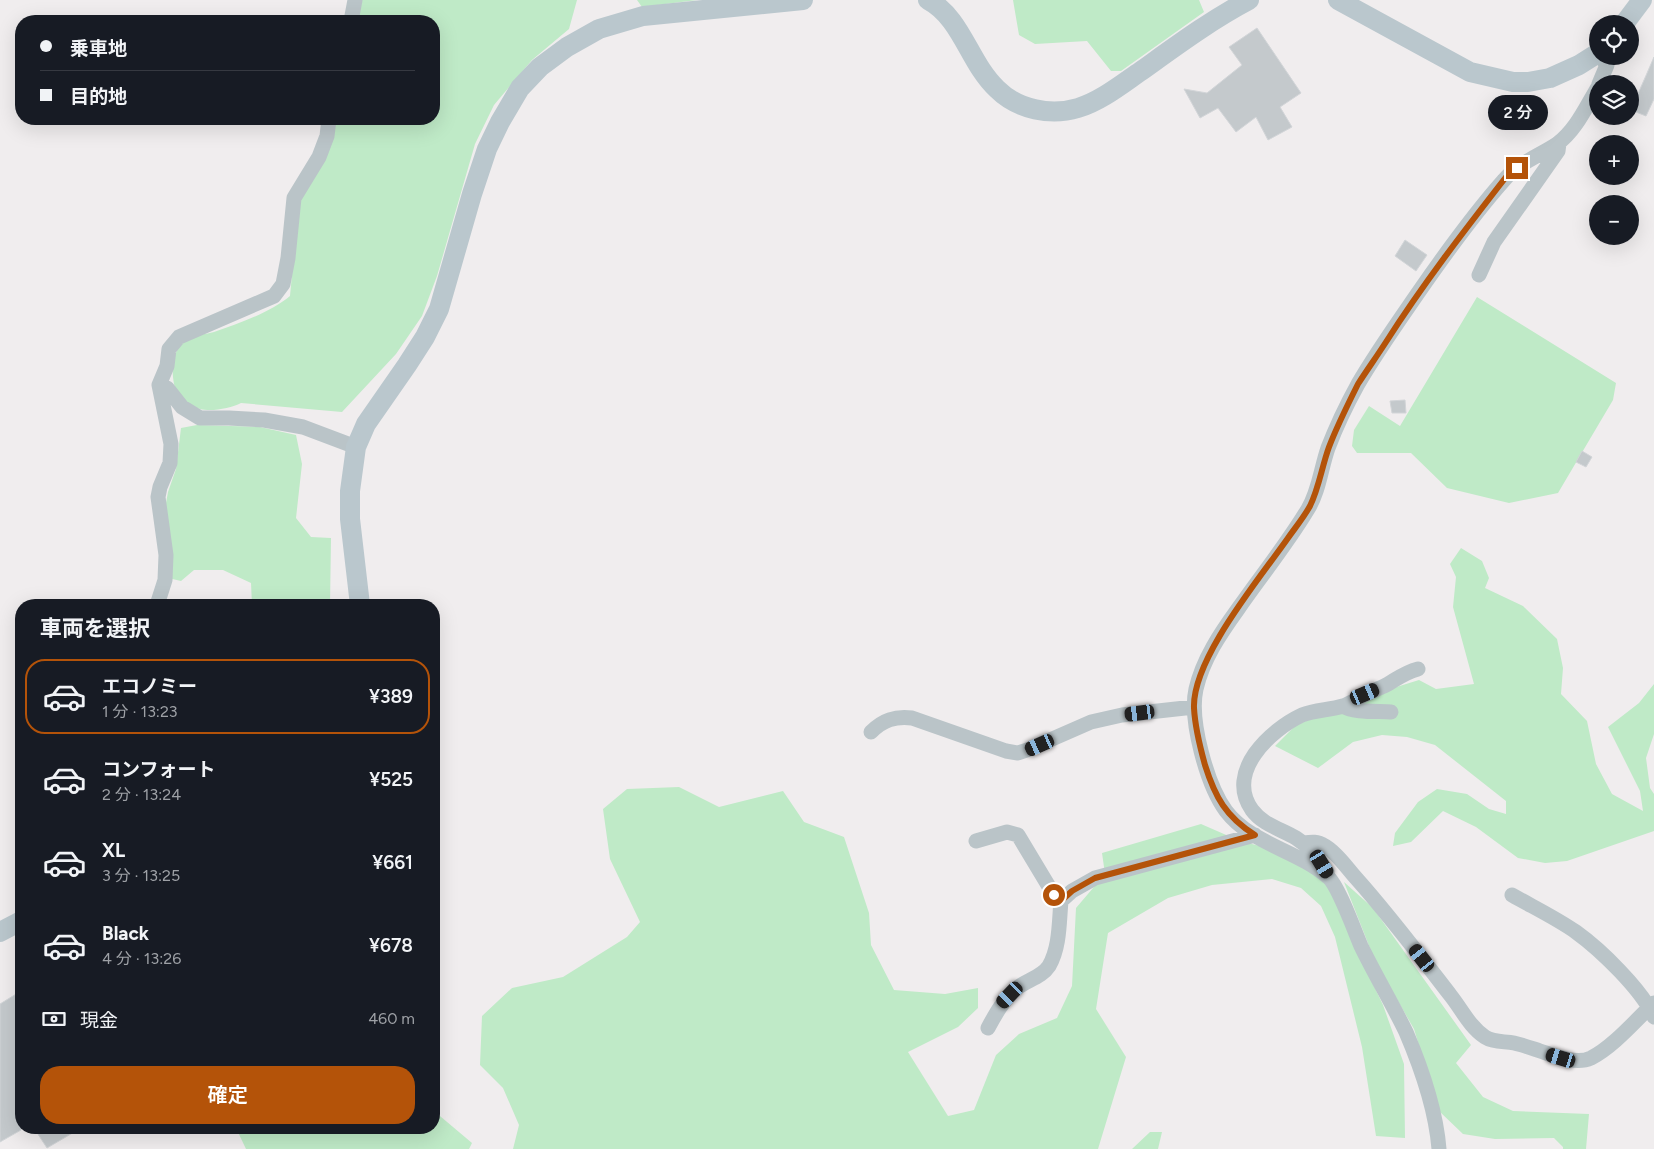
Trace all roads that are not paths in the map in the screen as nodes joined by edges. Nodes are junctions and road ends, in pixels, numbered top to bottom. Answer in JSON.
{"nodes":[{"id":1,"x":355,"y":0,"type":"edge"},
{"id":2,"x":803,"y":0,"type":"edge"},
{"id":3,"x":928,"y":0,"type":"edge"},
{"id":4,"x":1249,"y":0,"type":"edge"},
{"id":5,"x":1338,"y":0,"type":"edge"},
{"id":6,"x":1642,"y":0,"type":"edge"},
{"id":7,"x":352,"y":15,"type":"edge"},
{"id":8,"x":1631,"y":15,"type":"edge"},
{"id":9,"x":1589,"y":59,"type":"edge"},
{"id":10,"x":1589,"y":102,"type":"edge"},
{"id":11,"x":328,"y":125,"type":"edge"},
{"id":12,"x":1559,"y":143,"type":"junction"},
{"id":13,"x":1479,"y":275,"type":"dead end"},
{"id":14,"x":159,"y":385,"type":"junction"},
{"id":15,"x":356,"y":447,"type":"junction"},
{"id":16,"x":159,"y":599,"type":"edge"},
{"id":17,"x":359,"y":599,"type":"edge"},
{"id":18,"x":1418,"y":669,"type":"dead end"},
{"id":19,"x":1343,"y":706,"type":"junction"},
{"id":20,"x":1194,"y":707,"type":"junction"},
{"id":21,"x":1391,"y":712,"type":"dead end"},
{"id":22,"x":871,"y":732,"type":"dead end"},
{"id":23,"x":1255,"y":835,"type":"junction"},
{"id":24,"x":976,"y":841,"type":"dead end"},
{"id":25,"x":1303,"y":843,"type":"junction"},
{"id":26,"x":1332,"y":880,"type":"junction"},
{"id":27,"x":1512,"y":895,"type":"dead end"},
{"id":28,"x":1061,"y":901,"type":"junction"},
{"id":29,"x":15,"y":924,"type":"edge"},
{"id":30,"x":0,"y":932,"type":"edge"},
{"id":31,"x":1652,"y":1009,"type":"edge"},
{"id":32,"x":988,"y":1028,"type":"dead end"},
{"id":33,"x":1439,"y":1149,"type":"edge"}],
"edges":[{"from":1,"to":7,"type":"street"},
{"from":2,"to":15,"type":"street"},
{"from":3,"to":4,"type":"street"},
{"from":5,"to":9,"type":"street"},
{"from":6,"to":8,"type":"street"},
{"from":10,"to":12,"type":"street"},
{"from":11,"to":14,"type":"street"},
{"from":12,"to":13,"type":"street"},
{"from":12,"to":20,"type":"street"},
{"from":14,"to":15,"type":"street"},
{"from":14,"to":16,"type":"street"},
{"from":15,"to":17,"type":"street"},
{"from":18,"to":19,"type":"street"},
{"from":19,"to":21,"type":"street"},
{"from":19,"to":25,"type":"street"},
{"from":20,"to":22,"type":"street"},
{"from":20,"to":23,"type":"street"},
{"from":23,"to":26,"type":"street"},
{"from":23,"to":28,"type":"street"},
{"from":24,"to":28,"type":"street"},
{"from":25,"to":26,"type":"street"},
{"from":25,"to":31,"type":"street"},
{"from":26,"to":33,"type":"street"},
{"from":27,"to":31,"type":"street"},
{"from":28,"to":32,"type":"street"},
{"from":29,"to":30,"type":"street"}]}
